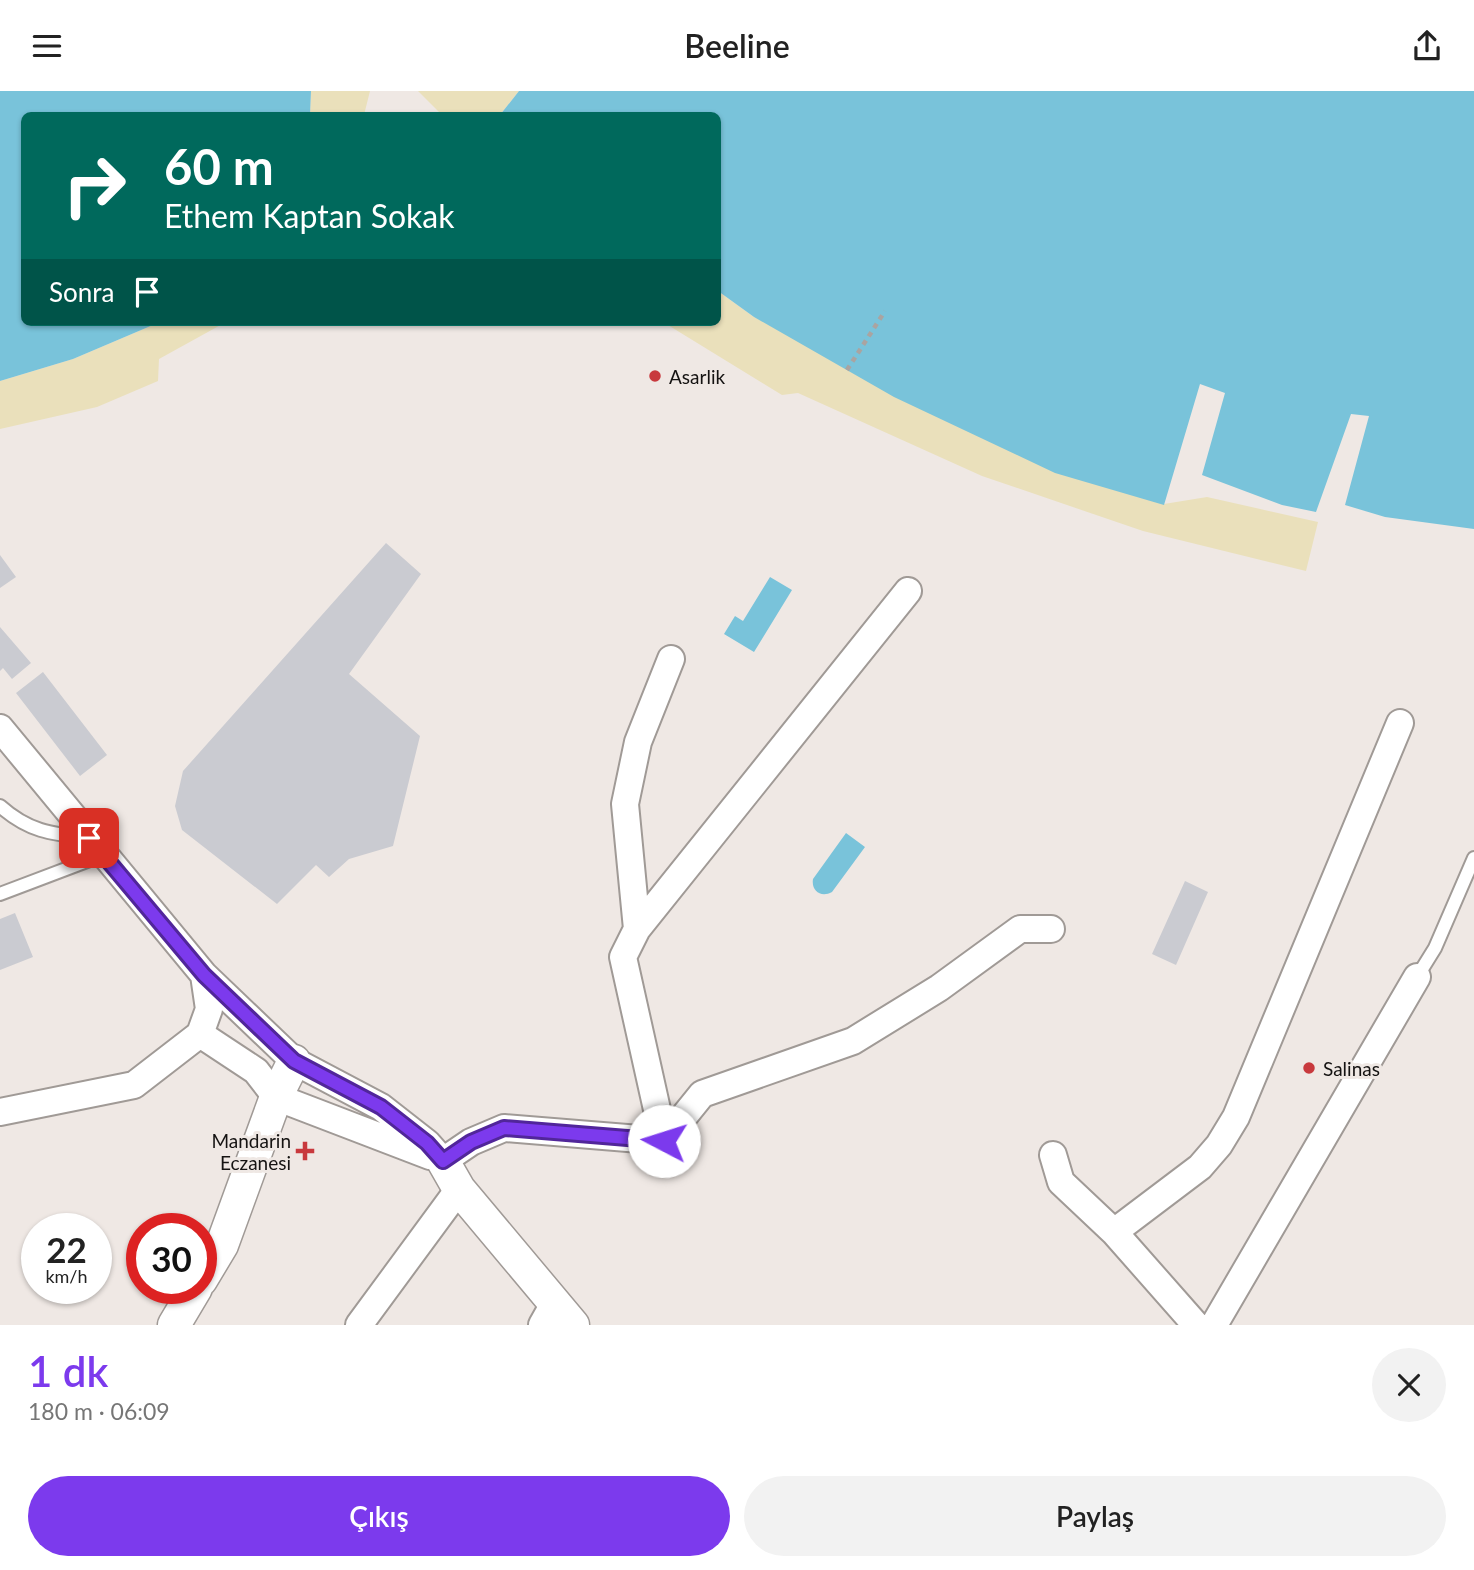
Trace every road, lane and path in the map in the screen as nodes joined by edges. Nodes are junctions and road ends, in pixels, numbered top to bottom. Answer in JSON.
{"nodes":[{"id":1,"x":885,"y":311,"type":"dead end"},
{"id":2,"x":847,"y":370,"type":"dead end"},
{"id":3,"x":908,"y":591,"type":"dead end"},
{"id":4,"x":671,"y":659,"type":"dead end"},
{"id":5,"x":1400,"y":723,"type":"dead end"},
{"id":6,"x":0,"y":728,"type":"edge"},
{"id":7,"x":0,"y":806,"type":"edge"},
{"id":8,"x":96,"y":846,"type":"junction"},
{"id":9,"x":1474,"y":858,"type":"edge"},
{"id":10,"x":0,"y":894,"type":"edge"},
{"id":11,"x":637,"y":929,"type":"junction"},
{"id":12,"x":1051,"y":929,"type":"dead end"},
{"id":13,"x":204,"y":975,"type":"junction"},
{"id":14,"x":1418,"y":977,"type":"joint"},
{"id":15,"x":200,"y":1034,"type":"junction"},
{"id":16,"x":294,"y":1061,"type":"junction"},
{"id":17,"x":276,"y":1097,"type":"junction"},
{"id":18,"x":0,"y":1112,"type":"edge"},
{"id":19,"x":664,"y":1141,"type":"junction"},
{"id":20,"x":1053,"y":1155,"type":"dead end"},
{"id":21,"x":443,"y":1161,"type":"junction"},
{"id":22,"x":459,"y":1189,"type":"junction"},
{"id":23,"x":1114,"y":1232,"type":"junction"},
{"id":24,"x":217,"y":1253,"type":"edge"},
{"id":25,"x":187,"y":1304,"type":"edge"},
{"id":26,"x":556,"y":1317,"type":"edge"},
{"id":27,"x":174,"y":1325,"type":"edge"},
{"id":28,"x":359,"y":1325,"type":"edge"},
{"id":29,"x":1196,"y":1325,"type":"edge"},
{"id":30,"x":1214,"y":1325,"type":"edge"}],
"edges":[{"from":1,"to":2,"type":"path"},
{"from":3,"to":11,"type":"street"},
{"from":4,"to":11,"type":"street"},
{"from":5,"to":23,"type":"street"},
{"from":6,"to":8,"type":"street"},
{"from":7,"to":8,"type":"lane"},
{"from":8,"to":10,"type":"lane"},
{"from":8,"to":13,"type":"street"},
{"from":9,"to":14,"type":"lane"},
{"from":11,"to":19,"type":"street"},
{"from":12,"to":19,"type":"street"},
{"from":13,"to":15,"type":"street"},
{"from":13,"to":16,"type":"street"},
{"from":14,"to":30,"type":"street"},
{"from":15,"to":17,"type":"street"},
{"from":15,"to":18,"type":"street"},
{"from":16,"to":17,"type":"street"},
{"from":16,"to":21,"type":"street"},
{"from":17,"to":21,"type":"street"},
{"from":17,"to":24,"type":"street"},
{"from":19,"to":21,"type":"street"},
{"from":20,"to":23,"type":"street"},
{"from":21,"to":22,"type":"street"},
{"from":22,"to":26,"type":"street"},
{"from":22,"to":28,"type":"street"},
{"from":23,"to":29,"type":"street"},
{"from":25,"to":27,"type":"street"}]}
